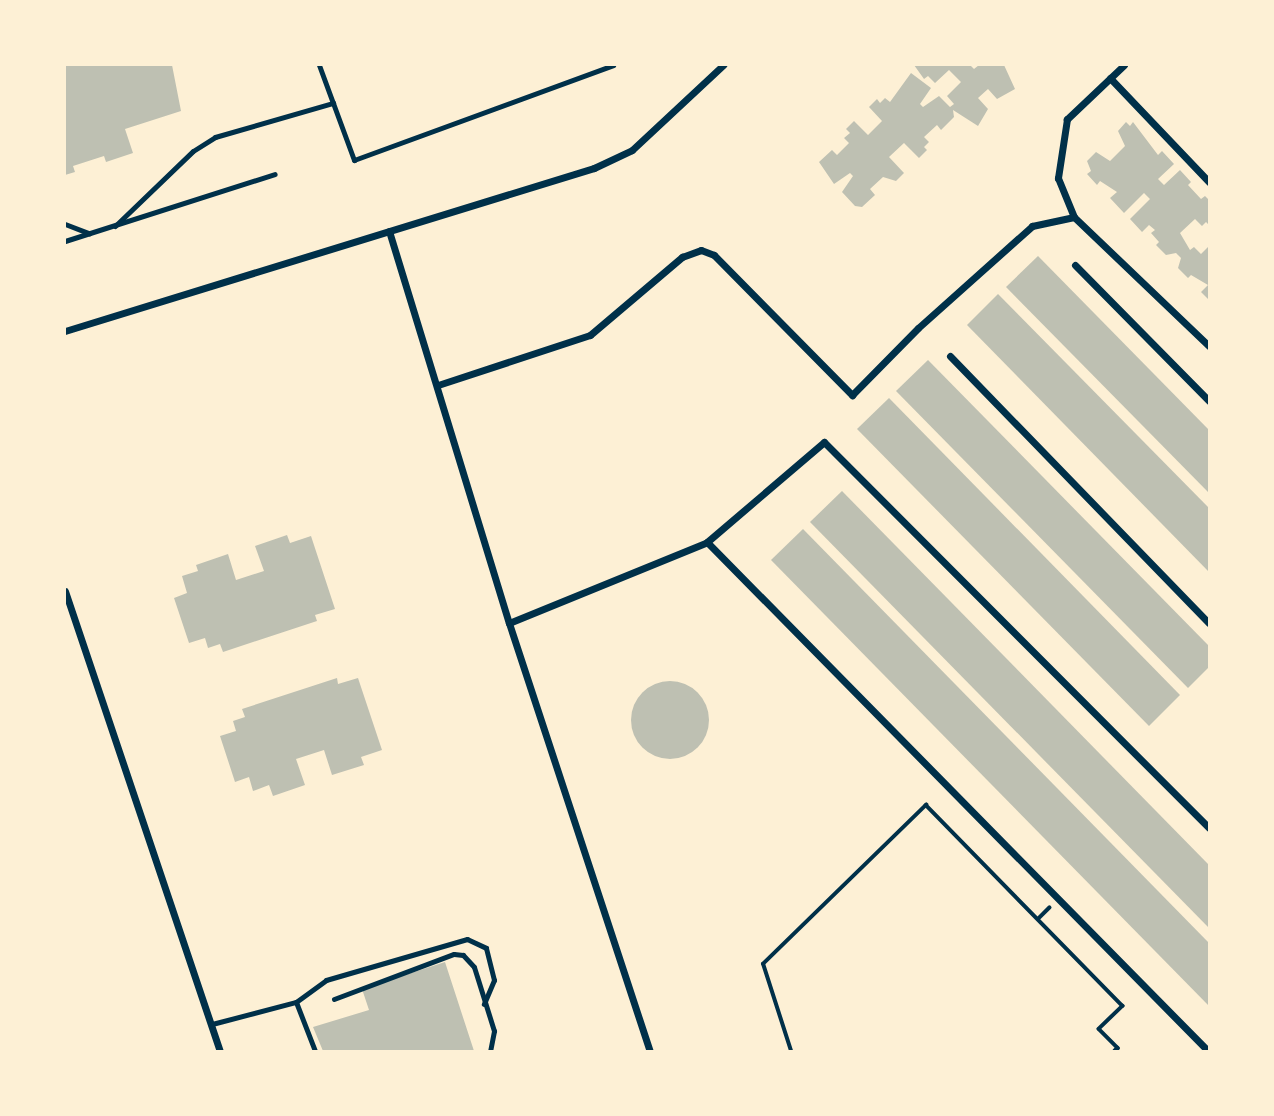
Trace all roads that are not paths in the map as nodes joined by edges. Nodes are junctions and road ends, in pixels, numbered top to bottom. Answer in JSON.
{"nodes":[{"id":1,"x":319,"y":65,"type":"edge"},
{"id":2,"x":613,"y":65,"type":"edge"},
{"id":3,"x":723,"y":65,"type":"edge"},
{"id":4,"x":1124,"y":65,"type":"edge"},
{"id":5,"x":1110,"y":78,"type":"junction"},
{"id":6,"x":333,"y":103,"type":"junction"},
{"id":7,"x":275,"y":174,"type":"dead end"},
{"id":8,"x":1209,"y":182,"type":"edge"},
{"id":9,"x":1074,"y":217,"type":"junction"},
{"id":10,"x":65,"y":224,"type":"edge"},
{"id":11,"x":115,"y":226,"type":"junction"},
{"id":12,"x":389,"y":231,"type":"junction"},
{"id":13,"x":89,"y":233,"type":"junction"},
{"id":14,"x":65,"y":241,"type":"edge"},
{"id":15,"x":1075,"y":265,"type":"dead end"},
{"id":16,"x":65,"y":331,"type":"edge"},
{"id":17,"x":1209,"y":345,"type":"edge"},
{"id":18,"x":950,"y":356,"type":"dead end"},
{"id":19,"x":438,"y":385,"type":"junction"},
{"id":20,"x":1209,"y":401,"type":"edge"},
{"id":21,"x":708,"y":541,"type":"junction"},
{"id":22,"x":65,"y":591,"type":"edge"},
{"id":23,"x":509,"y":623,"type":"junction"},
{"id":24,"x":1209,"y":623,"type":"edge"},
{"id":25,"x":1209,"y":828,"type":"edge"},
{"id":26,"x":334,"y":999,"type":"dead end"},
{"id":27,"x":296,"y":1002,"type":"junction"},
{"id":28,"x":484,"y":1004,"type":"junction"},
{"id":29,"x":212,"y":1024,"type":"junction"},
{"id":30,"x":220,"y":1051,"type":"edge"},
{"id":31,"x":315,"y":1051,"type":"edge"},
{"id":32,"x":490,"y":1051,"type":"edge"},
{"id":33,"x":650,"y":1051,"type":"edge"},
{"id":34,"x":1208,"y":1051,"type":"edge"}],
"edges":[{"from":1,"to":6,"type":"lane"},
{"from":2,"to":6,"type":"lane"},
{"from":3,"to":12,"type":"street"},
{"from":4,"to":5,"type":"street"},
{"from":5,"to":8,"type":"street"},
{"from":5,"to":9,"type":"street"},
{"from":6,"to":11,"type":"lane"},
{"from":7,"to":11,"type":"lane"},
{"from":9,"to":17,"type":"street"},
{"from":9,"to":19,"type":"street"},
{"from":10,"to":13,"type":"lane"},
{"from":11,"to":13,"type":"lane"},
{"from":12,"to":16,"type":"street"},
{"from":12,"to":19,"type":"street"},
{"from":13,"to":14,"type":"lane"},
{"from":15,"to":20,"type":"street"},
{"from":18,"to":24,"type":"street"},
{"from":19,"to":23,"type":"street"},
{"from":21,"to":23,"type":"street"},
{"from":21,"to":25,"type":"street"},
{"from":21,"to":34,"type":"street"},
{"from":22,"to":29,"type":"street"},
{"from":23,"to":33,"type":"street"},
{"from":26,"to":28,"type":"lane"},
{"from":27,"to":28,"type":"lane"},
{"from":27,"to":29,"type":"lane"},
{"from":27,"to":31,"type":"lane"},
{"from":28,"to":32,"type":"lane"},
{"from":29,"to":30,"type":"street"}]}
